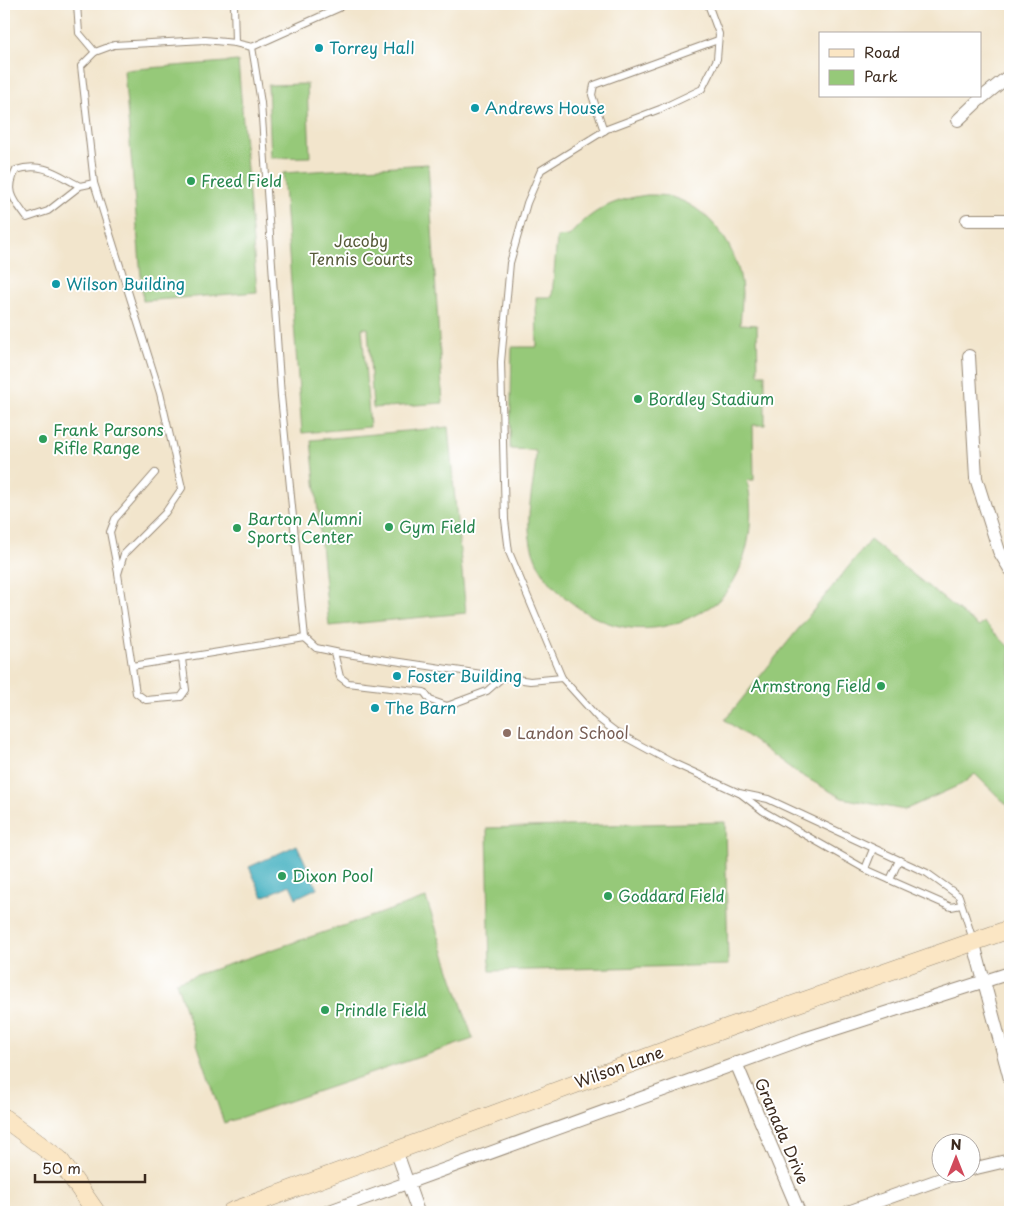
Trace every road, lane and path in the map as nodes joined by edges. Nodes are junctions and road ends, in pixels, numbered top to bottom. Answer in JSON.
{"nodes":[{"id":1,"x":77,"y":4,"type":"edge"},
{"id":2,"x":234,"y":4,"type":"edge"},
{"id":3,"x":342,"y":4,"type":"edge"},
{"id":4,"x":708,"y":4,"type":"edge"},
{"id":5,"x":718,"y":40,"type":"junction"},
{"id":6,"x":235,"y":43,"type":"junction"},
{"id":7,"x":252,"y":47,"type":"junction"},
{"id":8,"x":95,"y":52,"type":"junction"},
{"id":9,"x":1010,"y":75,"type":"edge"},
{"id":10,"x":981,"y":98,"type":"edge"},
{"id":11,"x":982,"y":98,"type":"edge"},
{"id":12,"x":958,"y":120,"type":"dead end"},
{"id":13,"x":604,"y":131,"type":"junction"},
{"id":14,"x":94,"y":183,"type":"junction"},
{"id":15,"x":80,"y":186,"type":"junction"},
{"id":16,"x":967,"y":220,"type":"dead end"},
{"id":17,"x":1010,"y":220,"type":"edge"},
{"id":18,"x":969,"y":356,"type":"dead end"},
{"id":19,"x":155,"y":473,"type":"dead end"},
{"id":20,"x":1007,"y":565,"type":"edge"},
{"id":21,"x":118,"y":574,"type":"junction"},
{"id":22,"x":305,"y":638,"type":"junction"},
{"id":23,"x":334,"y":652,"type":"junction"},
{"id":24,"x":182,"y":659,"type":"junction"},
{"id":25,"x":132,"y":666,"type":"junction"},
{"id":26,"x":503,"y":677,"type":"junction"},
{"id":27,"x":562,"y":678,"type":"junction"},
{"id":28,"x":740,"y":793,"type":"junction"},
{"id":29,"x":874,"y":849,"type":"junction"},
{"id":30,"x":899,"y":860,"type":"junction"},
{"id":31,"x":865,"y":869,"type":"junction"},
{"id":32,"x":890,"y":880,"type":"junction"},
{"id":33,"x":960,"y":905,"type":"junction"},
{"id":34,"x":1010,"y":929,"type":"edge"},
{"id":35,"x":974,"y":944,"type":"junction"},
{"id":36,"x":1010,"y":973,"type":"edge"},
{"id":37,"x":986,"y":981,"type":"junction"},
{"id":38,"x":736,"y":1063,"type":"junction"},
{"id":39,"x":1010,"y":1078,"type":"edge"},
{"id":40,"x":4,"y":1118,"type":"edge"},
{"id":41,"x":396,"y":1150,"type":"junction"},
{"id":42,"x":1010,"y":1160,"type":"edge"},
{"id":43,"x":982,"y":1167,"type":"edge"},
{"id":44,"x":932,"y":1182,"type":"edge"},
{"id":45,"x":408,"y":1184,"type":"junction"},
{"id":46,"x":96,"y":1212,"type":"edge"},
{"id":47,"x":231,"y":1212,"type":"edge"},
{"id":48,"x":327,"y":1212,"type":"edge"},
{"id":49,"x":418,"y":1212,"type":"edge"},
{"id":50,"x":799,"y":1212,"type":"edge"},
{"id":51,"x":848,"y":1212,"type":"edge"}],
"edges":[{"from":1,"to":8,"type":"lane"},
{"from":2,"to":6,"type":"lane"},
{"from":3,"to":7,"type":"lane"},
{"from":4,"to":5,"type":"lane"},
{"from":5,"to":13,"type":"lane"},
{"from":5,"to":13,"type":"lane"},
{"from":6,"to":7,"type":"lane"},
{"from":6,"to":8,"type":"lane"},
{"from":7,"to":22,"type":"lane"},
{"from":8,"to":14,"type":"lane"},
{"from":9,"to":11,"type":"street"},
{"from":10,"to":12,"type":"street"},
{"from":13,"to":27,"type":"lane"},
{"from":14,"to":15,"type":"lane"},
{"from":14,"to":21,"type":"lane"},
{"from":15,"to":15,"type":"lane"},
{"from":16,"to":17,"type":"street"},
{"from":18,"to":20,"type":"street"},
{"from":19,"to":21,"type":"lane"},
{"from":21,"to":25,"type":"lane"},
{"from":22,"to":23,"type":"lane"},
{"from":22,"to":24,"type":"lane"},
{"from":23,"to":26,"type":"lane"},
{"from":23,"to":26,"type":"lane"},
{"from":24,"to":25,"type":"lane"},
{"from":24,"to":25,"type":"lane"},
{"from":26,"to":27,"type":"lane"},
{"from":27,"to":28,"type":"lane"},
{"from":28,"to":29,"type":"lane"},
{"from":28,"to":31,"type":"lane"},
{"from":29,"to":30,"type":"lane"},
{"from":29,"to":31,"type":"lane"},
{"from":30,"to":32,"type":"lane"},
{"from":30,"to":33,"type":"lane"},
{"from":31,"to":32,"type":"lane"},
{"from":32,"to":33,"type":"lane"},
{"from":33,"to":35,"type":"lane"},
{"from":34,"to":35,"type":"main road","name":"Wilson Lane"},
{"from":35,"to":37,"type":"street"},
{"from":35,"to":41,"type":"main road","name":"Wilson Lane"},
{"from":36,"to":37,"type":"street"},
{"from":37,"to":38,"type":"street"},
{"from":37,"to":39,"type":"street"},
{"from":38,"to":45,"type":"street"},
{"from":38,"to":50,"type":"street","name":"Granada Drive"},
{"from":40,"to":46,"type":"main road"},
{"from":41,"to":45,"type":"street"},
{"from":41,"to":47,"type":"main road","name":"Wilson Lane"},
{"from":42,"to":43,"type":"street"},
{"from":44,"to":51,"type":"street"},
{"from":45,"to":48,"type":"street"},
{"from":45,"to":49,"type":"street"}]}
